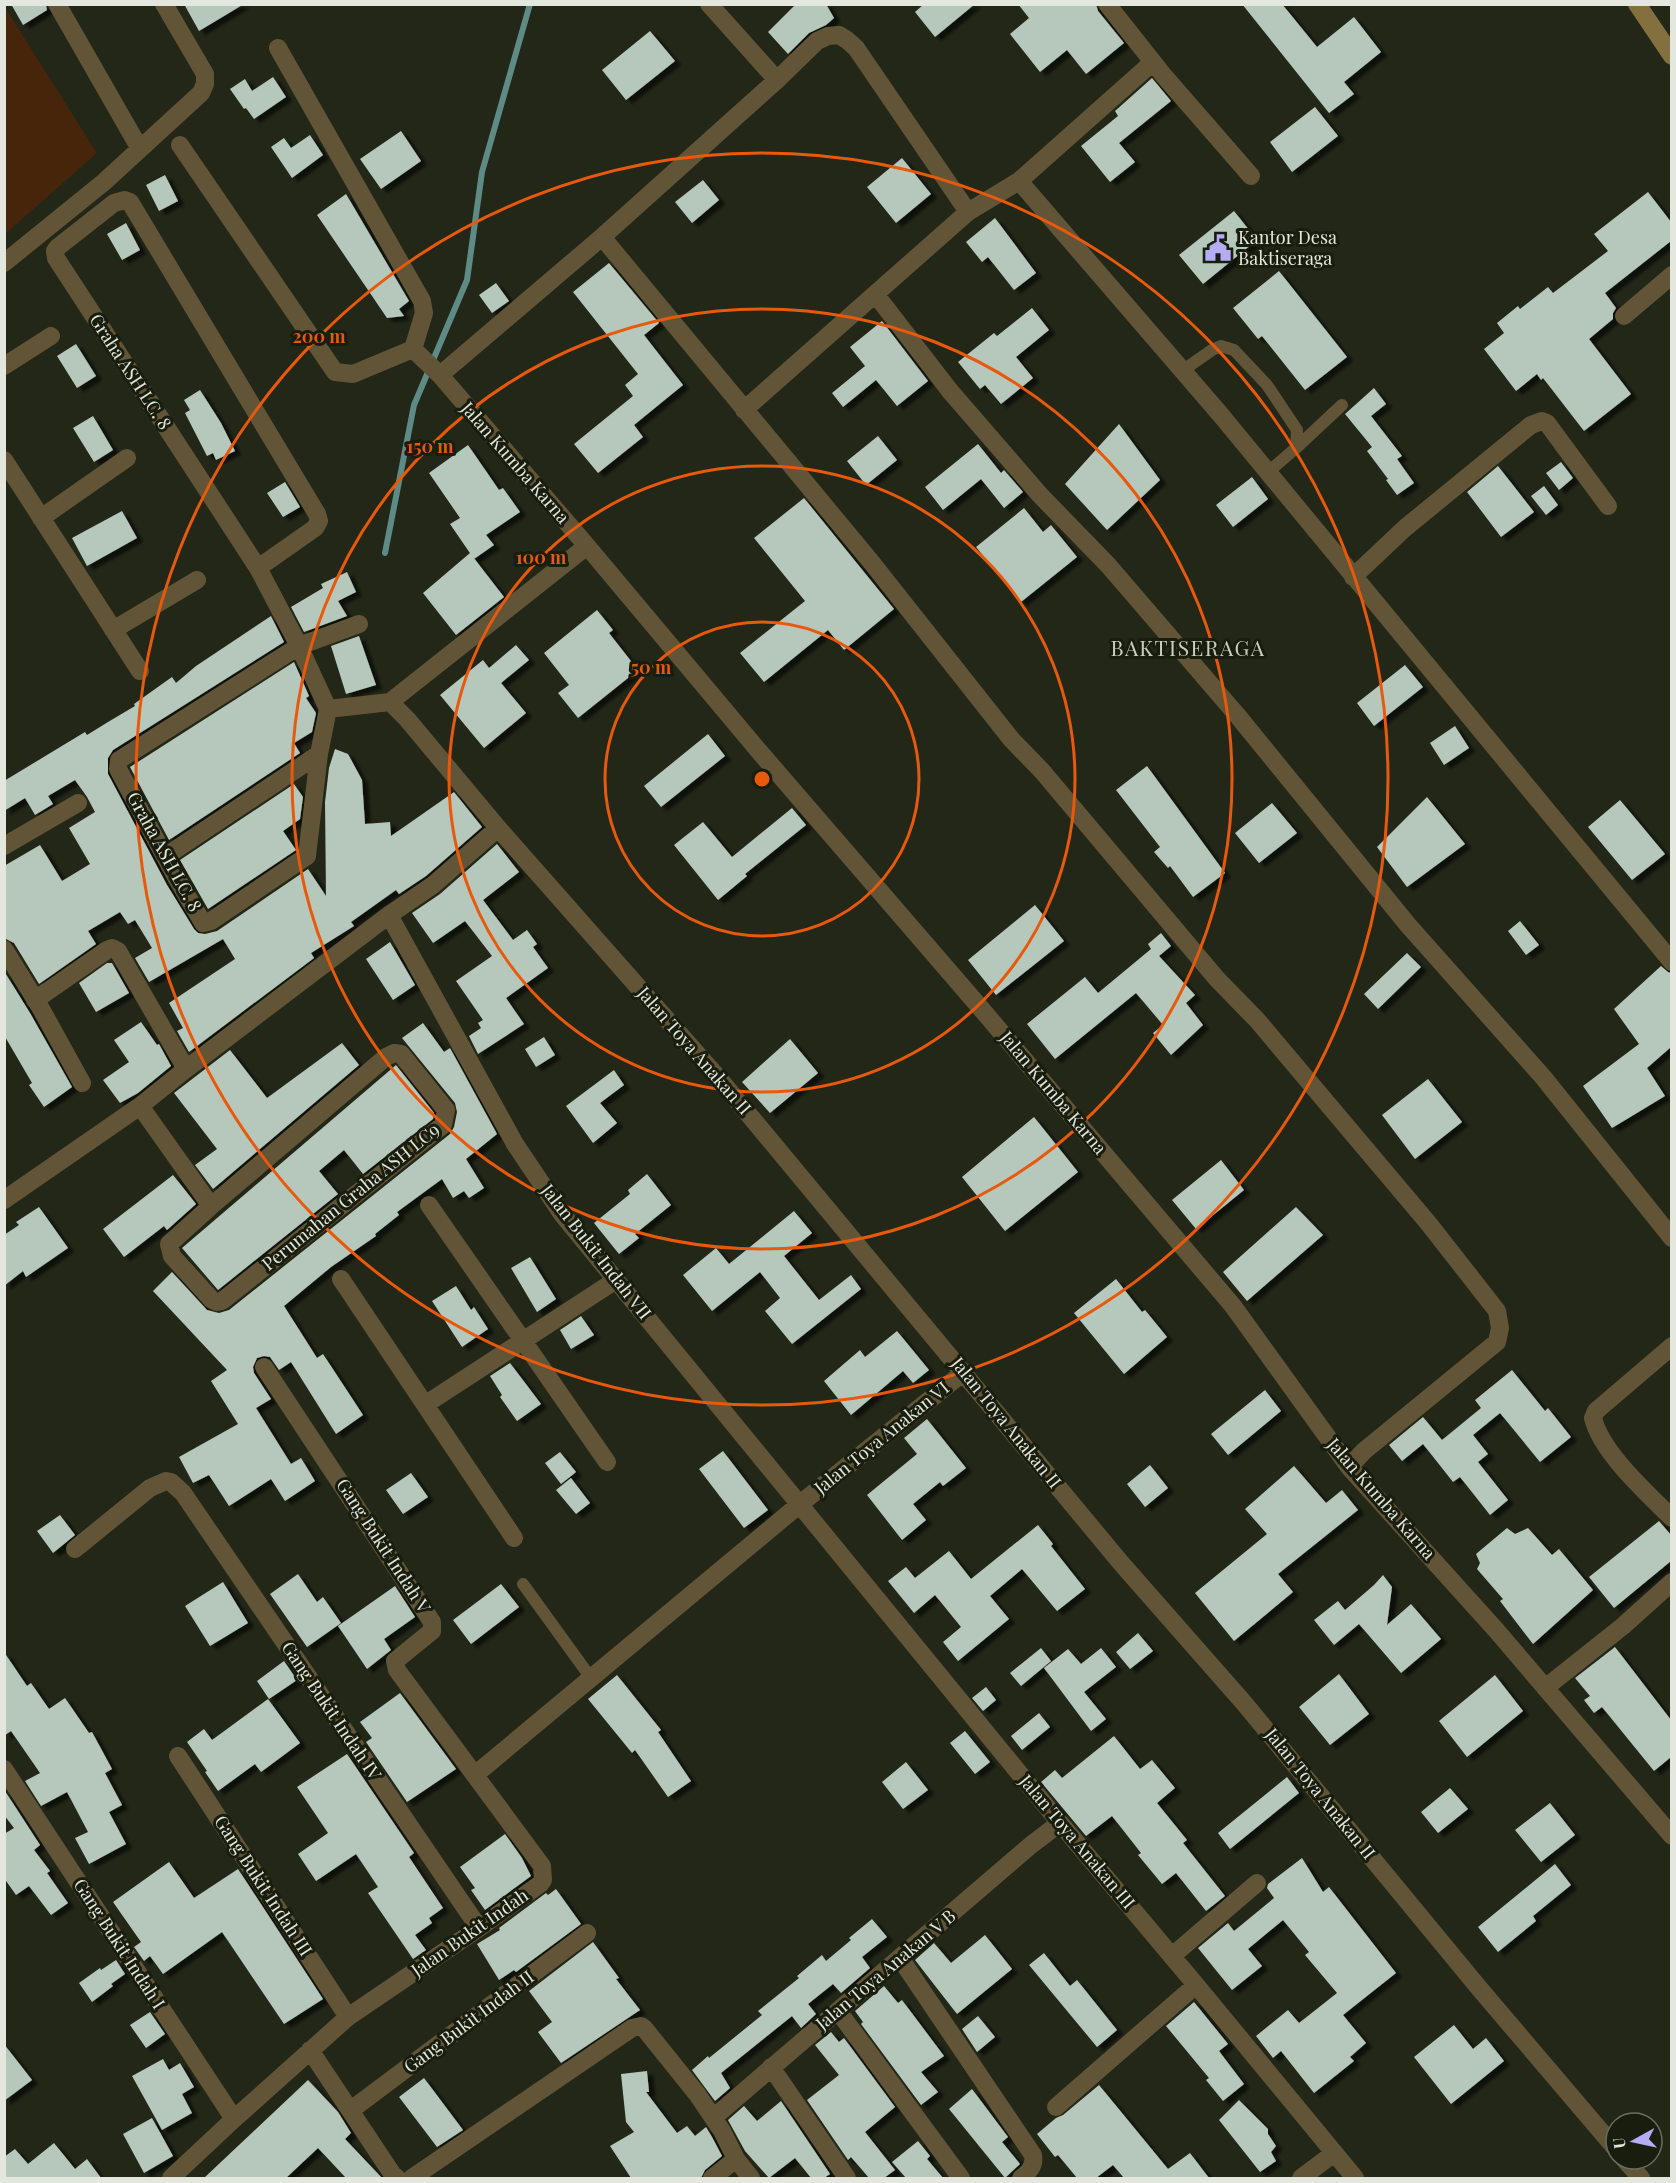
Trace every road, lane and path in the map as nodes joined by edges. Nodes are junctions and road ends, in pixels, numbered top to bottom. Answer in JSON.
{"nodes":[{"id":1,"x":57,"y":4,"type":"edge"},
{"id":2,"x":164,"y":4,"type":"edge"},
{"id":3,"x":709,"y":4,"type":"edge"},
{"id":4,"x":1107,"y":4,"type":"edge"},
{"id":5,"x":1637,"y":4,"type":"edge"},
{"id":6,"x":278,"y":48,"type":"dead end"},
{"id":7,"x":1671,"y":56,"type":"edge"},
{"id":8,"x":1153,"y":62,"type":"junction"},
{"id":9,"x":777,"y":80,"type":"junction"},
{"id":10,"x":180,"y":145,"type":"dead end"},
{"id":11,"x":140,"y":149,"type":"junction"},
{"id":12,"x":1251,"y":176,"type":"dead end"},
{"id":13,"x":1019,"y":181,"type":"junction"},
{"id":14,"x":968,"y":212,"type":"junction"},
{"id":15,"x":602,"y":237,"type":"junction"},
{"id":16,"x":4,"y":263,"type":"edge"},
{"id":17,"x":1671,"y":275,"type":"edge"},
{"id":18,"x":876,"y":295,"type":"junction"},
{"id":19,"x":1624,"y":316,"type":"dead end"},
{"id":20,"x":51,"y":336,"type":"dead end"},
{"id":21,"x":418,"y":354,"type":"junction"},
{"id":22,"x":4,"y":366,"type":"edge"},
{"id":23,"x":1182,"y":371,"type":"junction"},
{"id":24,"x":439,"y":375,"type":"junction"},
{"id":25,"x":1342,"y":405,"type":"dead end"},
{"id":26,"x":744,"y":410,"type":"junction"},
{"id":27,"x":1296,"y":448,"type":"junction"},
{"id":28,"x":126,"y":459,"type":"dead end"},
{"id":29,"x":4,"y":460,"type":"edge"},
{"id":30,"x":1267,"y":473,"type":"junction"},
{"id":31,"x":1608,"y":506,"type":"dead end"},
{"id":32,"x":41,"y":518,"type":"junction"},
{"id":33,"x":587,"y":546,"type":"junction"},
{"id":34,"x":258,"y":568,"type":"junction"},
{"id":35,"x":1353,"y":577,"type":"junction"},
{"id":36,"x":197,"y":580,"type":"dead end"},
{"id":37,"x":359,"y":624,"type":"dead end"},
{"id":38,"x":113,"y":630,"type":"junction"},
{"id":39,"x":299,"y":646,"type":"junction"},
{"id":40,"x":140,"y":671,"type":"dead end"},
{"id":41,"x":390,"y":702,"type":"junction"},
{"id":42,"x":328,"y":709,"type":"junction"},
{"id":43,"x":320,"y":754,"type":"junction"},
{"id":44,"x":78,"y":802,"type":"dead end"},
{"id":45,"x":498,"y":828,"type":"junction"},
{"id":46,"x":4,"y":846,"type":"edge"},
{"id":47,"x":166,"y":856,"type":"junction"},
{"id":48,"x":389,"y":915,"type":"junction"},
{"id":49,"x":4,"y":949,"type":"edge"},
{"id":50,"x":1671,"y":962,"type":"edge"},
{"id":51,"x":35,"y":1000,"type":"junction"},
{"id":52,"x":186,"y":1069,"type":"junction"},
{"id":53,"x":82,"y":1083,"type":"dead end"},
{"id":54,"x":140,"y":1106,"type":"junction"},
{"id":55,"x":4,"y":1200,"type":"edge"},
{"id":56,"x":429,"y":1205,"type":"dead end"},
{"id":57,"x":211,"y":1206,"type":"junction"},
{"id":58,"x":1671,"y":1238,"type":"edge"},
{"id":59,"x":342,"y":1279,"type":"dead end"},
{"id":60,"x":616,"y":1280,"type":"junction"},
{"id":61,"x":523,"y":1341,"type":"junction"},
{"id":62,"x":1671,"y":1346,"type":"edge"},
{"id":63,"x":264,"y":1367,"type":"dead end"},
{"id":64,"x":964,"y":1372,"type":"junction"},
{"id":65,"x":426,"y":1404,"type":"junction"},
{"id":66,"x":607,"y":1462,"type":"dead end"},
{"id":67,"x":1349,"y":1467,"type":"junction"},
{"id":68,"x":800,"y":1504,"type":"junction"},
{"id":69,"x":1671,"y":1518,"type":"edge"},
{"id":70,"x":514,"y":1538,"type":"dead end"},
{"id":71,"x":75,"y":1549,"type":"dead end"},
{"id":72,"x":1671,"y":1582,"type":"edge"},
{"id":73,"x":523,"y":1584,"type":"dead end"},
{"id":74,"x":591,"y":1678,"type":"junction"},
{"id":75,"x":1545,"y":1688,"type":"junction"},
{"id":76,"x":178,"y":1756,"type":"dead end"},
{"id":77,"x":4,"y":1769,"type":"edge"},
{"id":78,"x":476,"y":1774,"type":"junction"},
{"id":79,"x":1059,"y":1823,"type":"junction"},
{"id":80,"x":1671,"y":1836,"type":"edge"},
{"id":81,"x":1257,"y":1883,"type":"dead end"},
{"id":82,"x":478,"y":1928,"type":"junction"},
{"id":83,"x":587,"y":1934,"type":"dead end"},
{"id":84,"x":1172,"y":1956,"type":"junction"},
{"id":85,"x":900,"y":1958,"type":"junction"},
{"id":86,"x":1196,"y":1985,"type":"junction"},
{"id":87,"x":838,"y":2011,"type":"junction"},
{"id":88,"x":348,"y":2017,"type":"junction"},
{"id":89,"x":310,"y":2050,"type":"junction"},
{"id":90,"x":771,"y":2067,"type":"junction"},
{"id":91,"x":1056,"y":2107,"type":"dead end"},
{"id":92,"x":351,"y":2110,"type":"junction"},
{"id":93,"x":712,"y":2118,"type":"junction"},
{"id":94,"x":234,"y":2119,"type":"junction"},
{"id":95,"x":1604,"y":2136,"type":"edge"},
{"id":96,"x":1333,"y":2154,"type":"junction"},
{"id":97,"x":736,"y":2159,"type":"junction"},
{"id":98,"x":171,"y":2178,"type":"edge"},
{"id":99,"x":397,"y":2178,"type":"edge"},
{"id":100,"x":412,"y":2178,"type":"edge"},
{"id":101,"x":712,"y":2178,"type":"edge"},
{"id":102,"x":751,"y":2178,"type":"edge"},
{"id":103,"x":847,"y":2178,"type":"edge"},
{"id":104,"x":961,"y":2178,"type":"edge"},
{"id":105,"x":1021,"y":2178,"type":"edge"},
{"id":106,"x":1301,"y":2178,"type":"edge"},
{"id":107,"x":1354,"y":2178,"type":"edge"}],
"edges":[{"from":1,"to":11,"type":"street"},
{"from":2,"to":11,"type":"street"},
{"from":3,"to":9,"type":"street"},
{"from":4,"to":8,"type":"street"},
{"from":5,"to":7,"type":"main road"},
{"from":6,"to":21,"type":"street"},
{"from":8,"to":12,"type":"street"},
{"from":8,"to":13,"type":"street"},
{"from":9,"to":14,"type":"street"},
{"from":9,"to":15,"type":"street"},
{"from":10,"to":21,"type":"street"},
{"from":11,"to":16,"type":"street"},
{"from":13,"to":14,"type":"street"},
{"from":13,"to":23,"type":"street"},
{"from":14,"to":18,"type":"street"},
{"from":15,"to":24,"type":"street"},
{"from":15,"to":26,"type":"street"},
{"from":17,"to":19,"type":"street"},
{"from":18,"to":26,"type":"street"},
{"from":18,"to":58,"type":"street"},
{"from":20,"to":22,"type":"street"},
{"from":21,"to":24,"type":"street","name":"Jalan Kumba Karna"},
{"from":23,"to":27,"type":"lane"},
{"from":23,"to":30,"type":"street"},
{"from":24,"to":33,"type":"street","name":"Jalan Kumba Karna"},
{"from":25,"to":27,"type":"lane"},
{"from":26,"to":67,"type":"street"},
{"from":27,"to":30,"type":"lane"},
{"from":28,"to":32,"type":"street"},
{"from":29,"to":32,"type":"street"},
{"from":30,"to":35,"type":"street"},
{"from":31,"to":35,"type":"street"},
{"from":32,"to":38,"type":"street"},
{"from":33,"to":41,"type":"street"},
{"from":33,"to":67,"type":"street","name":"Jalan Kumba Karna"},
{"from":34,"to":34,"type":"street","name":"Graha ASH LC. 8"},
{"from":34,"to":39,"type":"street","name":"Graha ASH LC. 8"},
{"from":35,"to":50,"type":"street"},
{"from":36,"to":38,"type":"street"},
{"from":37,"to":39,"type":"street"},
{"from":38,"to":40,"type":"street"},
{"from":39,"to":42,"type":"street","name":"Graha ASH LC. 8"},
{"from":39,"to":47,"type":"street","name":"Graha ASH LC. 8"},
{"from":41,"to":42,"type":"street"},
{"from":41,"to":45,"type":"street","name":"Jalan Toya Anakan II"},
{"from":42,"to":43,"type":"street","name":"Graha ASH LC. 8"},
{"from":43,"to":47,"type":"street"},
{"from":43,"to":47,"type":"street","name":"Graha ASH LC. 8"},
{"from":44,"to":46,"type":"street"},
{"from":45,"to":48,"type":"street"},
{"from":45,"to":64,"type":"street","name":"Jalan Toya Anakan II"},
{"from":48,"to":52,"type":"street"},
{"from":48,"to":60,"type":"street","name":"Jalan Bukit Indah VII"},
{"from":49,"to":51,"type":"street"},
{"from":51,"to":52,"type":"street"},
{"from":51,"to":53,"type":"street"},
{"from":52,"to":54,"type":"street"},
{"from":54,"to":55,"type":"street"},
{"from":54,"to":57,"type":"street"},
{"from":56,"to":61,"type":"street"},
{"from":57,"to":57,"type":"street","name":"Perumahan Graha ASH LC9"},
{"from":59,"to":65,"type":"street"},
{"from":60,"to":61,"type":"street"},
{"from":60,"to":68,"type":"street","name":"Jalan Bukit Indah VII"},
{"from":61,"to":65,"type":"street"},
{"from":61,"to":66,"type":"street"},
{"from":62,"to":69,"type":"street"},
{"from":63,"to":78,"type":"street","name":"Gang Bukit Indah V"},
{"from":64,"to":68,"type":"street","name":"Jalan Toya Anakan VI"},
{"from":64,"to":95,"type":"street","name":"Jalan Toya Anakan II"},
{"from":65,"to":70,"type":"street"},
{"from":67,"to":75,"type":"street","name":"Jalan Kumba Karna"},
{"from":68,"to":74,"type":"street"},
{"from":68,"to":79,"type":"street","name":"Jalan Toya Anakan III"},
{"from":71,"to":82,"type":"street","name":"Gang Bukit Indah IV"},
{"from":72,"to":75,"type":"street"},
{"from":73,"to":74,"type":"lane"},
{"from":74,"to":78,"type":"street"},
{"from":75,"to":80,"type":"street","name":"Jalan Kumba Karna"},
{"from":76,"to":88,"type":"street","name":"Gang Bukit Indah III"},
{"from":77,"to":94,"type":"street","name":"Gang Bukit Indah I"},
{"from":78,"to":82,"type":"street","name":"Jalan Bukit Indah"},
{"from":79,"to":84,"type":"street","name":"Jalan Toya Anakan III"},
{"from":79,"to":85,"type":"street","name":"Jalan Toya Anakan V B"},
{"from":81,"to":84,"type":"street"},
{"from":82,"to":88,"type":"street","name":"Jalan Bukit Indah"},
{"from":83,"to":92,"type":"street","name":"Gang Bukit Indah II"},
{"from":84,"to":86,"type":"street","name":"Jalan Toya Anakan III"},
{"from":85,"to":87,"type":"street","name":"Jalan Toya Anakan V B"},
{"from":85,"to":105,"type":"street"},
{"from":86,"to":91,"type":"street"},
{"from":86,"to":96,"type":"street","name":"Jalan Toya Anakan III"},
{"from":87,"to":90,"type":"street","name":"Jalan Toya Anakan V B"},
{"from":87,"to":104,"type":"street"},
{"from":88,"to":89,"type":"street","name":"Jalan Bukit Indah"},
{"from":89,"to":92,"type":"street"},
{"from":89,"to":94,"type":"street","name":"Jalan Bukit Indah"},
{"from":90,"to":93,"type":"street","name":"Jalan Toya Anakan V B"},
{"from":90,"to":103,"type":"street"},
{"from":92,"to":99,"type":"street"},
{"from":93,"to":97,"type":"street"},
{"from":93,"to":100,"type":"street"},
{"from":94,"to":98,"type":"street","name":"Jalan Bukit Indah"},
{"from":96,"to":106,"type":"street"},
{"from":96,"to":107,"type":"street","name":"Jalan Toya Anakan III"},
{"from":97,"to":101,"type":"street"},
{"from":97,"to":102,"type":"street"}]}
